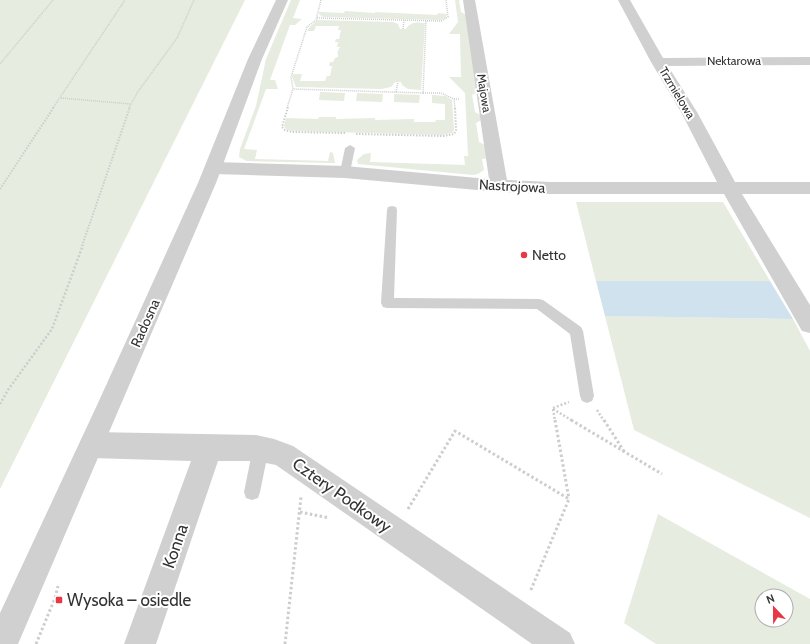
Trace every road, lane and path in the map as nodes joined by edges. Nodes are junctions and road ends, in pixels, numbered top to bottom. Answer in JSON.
{"nodes":[{"id":1,"x":53,"y":0,"type":"edge"},
{"id":2,"x":125,"y":0,"type":"edge"},
{"id":3,"x":194,"y":0,"type":"edge"},
{"id":4,"x":282,"y":0,"type":"edge"},
{"id":5,"x":321,"y":0,"type":"edge"},
{"id":6,"x":446,"y":0,"type":"edge"},
{"id":7,"x":469,"y":0,"type":"edge"},
{"id":8,"x":624,"y":0,"type":"edge"},
{"id":9,"x":316,"y":18,"type":"junction"},
{"id":10,"x":404,"y":20,"type":"junction"},
{"id":11,"x":426,"y":21,"type":"junction"},
{"id":12,"x":403,"y":29,"type":"dead end"},
{"id":13,"x":810,"y":61,"type":"edge"},
{"id":14,"x":658,"y":62,"type":"junction"},
{"id":15,"x":0,"y":64,"type":"edge"},
{"id":16,"x":398,"y":82,"type":"dead end"},
{"id":17,"x":293,"y":89,"type":"junction"},
{"id":18,"x":396,"y":92,"type":"junction"},
{"id":19,"x":423,"y":93,"type":"junction"},
{"id":20,"x":61,"y":98,"type":"junction"},
{"id":21,"x":454,"y":99,"type":"junction"},
{"id":22,"x":459,"y":99,"type":"dead end"},
{"id":23,"x":131,"y":104,"type":"junction"},
{"id":24,"x":347,"y":134,"type":"dead end"},
{"id":25,"x":355,"y":134,"type":"dead end"},
{"id":26,"x":350,"y":148,"type":"dead end"},
{"id":27,"x":214,"y":168,"type":"junction"},
{"id":28,"x":345,"y":172,"type":"junction"},
{"id":29,"x":499,"y":186,"type":"junction"},
{"id":30,"x":0,"y":188,"type":"edge"},
{"id":31,"x":728,"y":188,"type":"junction"},
{"id":32,"x":810,"y":188,"type":"edge"},
{"id":33,"x":392,"y":210,"type":"dead end"},
{"id":34,"x":810,"y":324,"type":"edge"},
{"id":35,"x":587,"y":396,"type":"joint"},
{"id":36,"x":0,"y":404,"type":"edge"},
{"id":37,"x":92,"y":445,"type":"junction"},
{"id":38,"x":209,"y":448,"type":"junction"},
{"id":39,"x":261,"y":448,"type":"junction"},
{"id":40,"x":626,"y":454,"type":"junction"},
{"id":41,"x":662,"y":474,"type":"dead end"},
{"id":42,"x":252,"y":492,"type":"dead end"},
{"id":43,"x":569,"y":499,"type":"junction"},
{"id":44,"x":300,"y":512,"type":"dead end"},
{"id":45,"x":394,"y":532,"type":"junction"},
{"id":46,"x":519,"y":618,"type":"junction"},
{"id":47,"x":2,"y":644,"type":"edge"},
{"id":48,"x":140,"y":644,"type":"edge"},
{"id":49,"x":285,"y":644,"type":"edge"},
{"id":50,"x":559,"y":644,"type":"edge"}],
"edges":[{"from":1,"to":15,"type":"path"},
{"from":2,"to":20,"type":"path"},
{"from":3,"to":23,"type":"path"},
{"from":4,"to":27,"type":"street","name":"Radosna"},
{"from":5,"to":9,"type":"path"},
{"from":6,"to":11,"type":"path"},
{"from":7,"to":29,"type":"street","name":"Majowa"},
{"from":8,"to":14,"type":"street","name":"Trzmielowa"},
{"from":9,"to":10,"type":"path"},
{"from":9,"to":17,"type":"path"},
{"from":10,"to":11,"type":"path"},
{"from":10,"to":12,"type":"path"},
{"from":11,"to":19,"type":"path"},
{"from":13,"to":14,"type":"street","name":"Nektarowa"},
{"from":14,"to":31,"type":"street","name":"Trzmielowa"},
{"from":16,"to":18,"type":"path"},
{"from":17,"to":18,"type":"path"},
{"from":17,"to":24,"type":"path"},
{"from":18,"to":19,"type":"path"},
{"from":19,"to":21,"type":"path"},
{"from":20,"to":23,"type":"path"},
{"from":20,"to":30,"type":"path"},
{"from":21,"to":22,"type":"path"},
{"from":21,"to":25,"type":"path"},
{"from":23,"to":36,"type":"path"},
{"from":26,"to":28,"type":"lane"},
{"from":27,"to":28,"type":"street","name":"Nastrojowa"},
{"from":27,"to":37,"type":"street","name":"Radosna"},
{"from":28,"to":29,"type":"street","name":"Nastrojowa"},
{"from":29,"to":31,"type":"street","name":"Nastrojowa"},
{"from":31,"to":32,"type":"street","name":"Nastrojowa"},
{"from":31,"to":34,"type":"street","name":"Trzmielowa"},
{"from":33,"to":35,"type":"lane"},
{"from":35,"to":40,"type":"path"},
{"from":37,"to":38,"type":"street","name":"Cztery Podkowy"},
{"from":37,"to":47,"type":"street","name":"Radosna"},
{"from":38,"to":39,"type":"street","name":"Cztery Podkowy"},
{"from":38,"to":48,"type":"street","name":"Konna"},
{"from":39,"to":42,"type":"lane"},
{"from":39,"to":45,"type":"street","name":"Cztery Podkowy"},
{"from":40,"to":41,"type":"path"},
{"from":40,"to":43,"type":"path"},
{"from":43,"to":45,"type":"path"},
{"from":43,"to":46,"type":"path"},
{"from":44,"to":49,"type":"path"},
{"from":45,"to":46,"type":"street","name":"Cztery Podkowy"},
{"from":46,"to":50,"type":"street","name":"Cztery Podkowy"}]}
